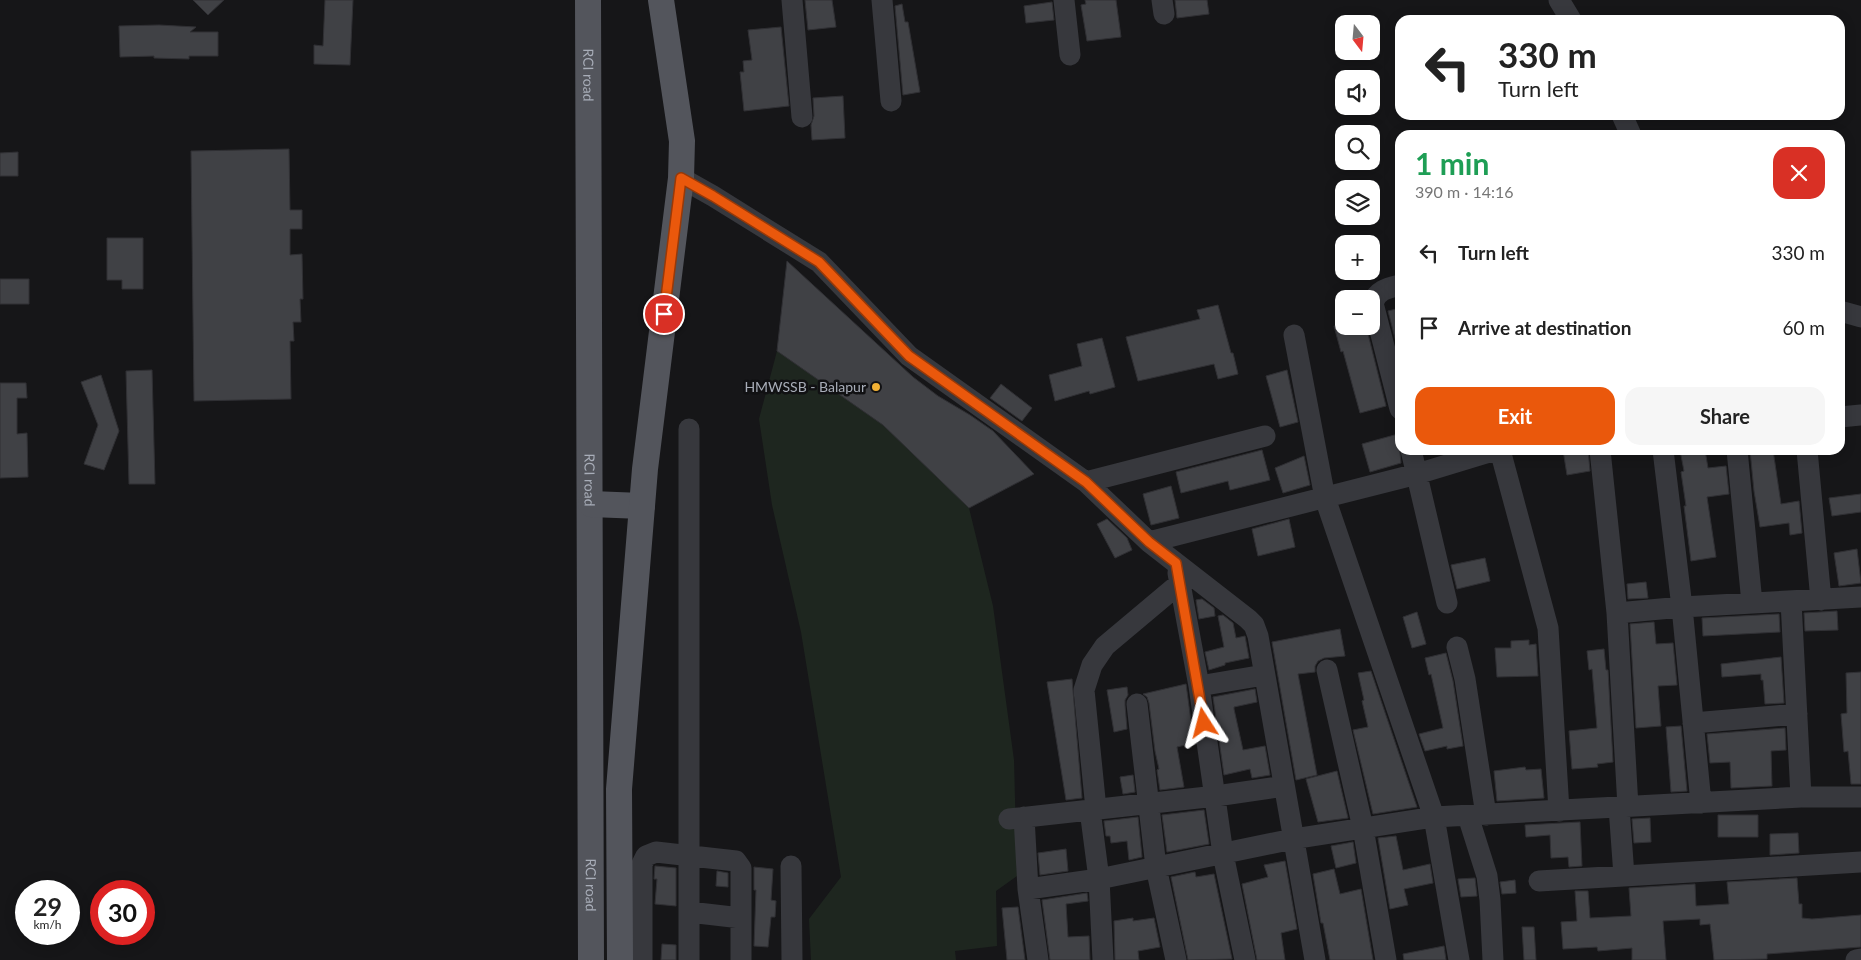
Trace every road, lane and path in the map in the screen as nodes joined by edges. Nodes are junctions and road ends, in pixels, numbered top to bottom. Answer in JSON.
{"nodes":[{"id":1,"x":588,"y":0,"type":"edge"},
{"id":2,"x":661,"y":0,"type":"edge"},
{"id":3,"x":792,"y":0,"type":"edge"},
{"id":4,"x":882,"y":0,"type":"edge"},
{"id":5,"x":1064,"y":0,"type":"edge"},
{"id":6,"x":1559,"y":0,"type":"edge"},
{"id":7,"x":1567,"y":15,"type":"edge"},
{"id":8,"x":1070,"y":55,"type":"dead end"},
{"id":9,"x":891,"y":101,"type":"dead end"},
{"id":10,"x":802,"y":117,"type":"dead end"},
{"id":11,"x":681,"y":178,"type":"junction"},
{"id":12,"x":1395,"y":286,"type":"edge"},
{"id":13,"x":1845,"y":312,"type":"edge"},
{"id":14,"x":1861,"y":317,"type":"edge"},
{"id":15,"x":1294,"y":335,"type":"dead end"},
{"id":16,"x":1395,"y":389,"type":"edge"},
{"id":17,"x":1861,"y":415,"type":"edge"},
{"id":18,"x":1845,"y":417,"type":"edge"},
{"id":19,"x":689,"y":429,"type":"dead end"},
{"id":20,"x":1265,"y":436,"type":"dead end"},
{"id":21,"x":1412,"y":455,"type":"edge"},
{"id":22,"x":1481,"y":455,"type":"edge"},
{"id":23,"x":1499,"y":455,"type":"edge"},
{"id":24,"x":1601,"y":455,"type":"edge"},
{"id":25,"x":1664,"y":455,"type":"edge"},
{"id":26,"x":1737,"y":455,"type":"edge"},
{"id":27,"x":1807,"y":455,"type":"edge"},
{"id":28,"x":1417,"y":474,"type":"junction"},
{"id":29,"x":1086,"y":482,"type":"junction"},
{"id":30,"x":1325,"y":498,"type":"junction"},
{"id":31,"x":590,"y":504,"type":"junction"},
{"id":32,"x":642,"y":506,"type":"junction"},
{"id":33,"x":1149,"y":542,"type":"junction"},
{"id":34,"x":1178,"y":573,"type":"junction"},
{"id":35,"x":1861,"y":598,"type":"edge"},
{"id":36,"x":1821,"y":600,"type":"junction"},
{"id":37,"x":1791,"y":601,"type":"junction"},
{"id":38,"x":1447,"y":603,"type":"dead end"},
{"id":39,"x":1752,"y":603,"type":"junction"},
{"id":40,"x":1682,"y":607,"type":"junction"},
{"id":41,"x":1617,"y":612,"type":"junction"},
{"id":42,"x":1457,"y":647,"type":"dead end"},
{"id":43,"x":1327,"y":670,"type":"dead end"},
{"id":44,"x":1264,"y":675,"type":"junction"},
{"id":45,"x":1199,"y":686,"type":"junction"},
{"id":46,"x":1137,"y":704,"type":"dead end"},
{"id":47,"x":1797,"y":714,"type":"junction"},
{"id":48,"x":1693,"y":722,"type":"junction"},
{"id":49,"x":1284,"y":786,"type":"junction"},
{"id":50,"x":1216,"y":796,"type":"junction"},
{"id":51,"x":1801,"y":797,"type":"junction"},
{"id":52,"x":1861,"y":797,"type":"edge"},
{"id":53,"x":1147,"y":803,"type":"junction"},
{"id":54,"x":1701,"y":803,"type":"junction"},
{"id":55,"x":1624,"y":807,"type":"junction"},
{"id":56,"x":1093,"y":810,"type":"junction"},
{"id":57,"x":1560,"y":811,"type":"junction"},
{"id":58,"x":1477,"y":815,"type":"junction"},
{"id":59,"x":1434,"y":818,"type":"junction"},
{"id":60,"x":1363,"y":828,"type":"junction"},
{"id":61,"x":1293,"y":839,"type":"junction"},
{"id":62,"x":689,"y":854,"type":"junction"},
{"id":63,"x":1223,"y":854,"type":"junction"},
{"id":64,"x":1861,"y":862,"type":"edge"},
{"id":65,"x":791,"y":866,"type":"dead end"},
{"id":66,"x":1156,"y":867,"type":"junction"},
{"id":67,"x":1624,"y":876,"type":"junction"},
{"id":68,"x":1099,"y":879,"type":"junction"},
{"id":69,"x":1539,"y":881,"type":"dead end"},
{"id":70,"x":1028,"y":889,"type":"junction"},
{"id":71,"x":689,"y":912,"type":"junction"},
{"id":72,"x":741,"y":918,"type":"junction"},
{"id":73,"x":1861,"y":959,"type":"edge"},
{"id":74,"x":592,"y":960,"type":"edge"},
{"id":75,"x":620,"y":960,"type":"edge"},
{"id":76,"x":642,"y":960,"type":"edge"},
{"id":77,"x":688,"y":960,"type":"edge"},
{"id":78,"x":741,"y":960,"type":"edge"},
{"id":79,"x":792,"y":960,"type":"edge"},
{"id":80,"x":1038,"y":960,"type":"edge"},
{"id":81,"x":1103,"y":960,"type":"edge"},
{"id":82,"x":1176,"y":960,"type":"edge"},
{"id":83,"x":1245,"y":960,"type":"edge"},
{"id":84,"x":1315,"y":960,"type":"edge"},
{"id":85,"x":1386,"y":960,"type":"edge"},
{"id":86,"x":1459,"y":960,"type":"edge"},
{"id":87,"x":1493,"y":960,"type":"edge"},
{"id":88,"x":1856,"y":960,"type":"edge"}],
"edges":[{"from":1,"to":31,"type":"main road","name":"RCI road"},
{"from":2,"to":11,"type":"main road"},
{"from":3,"to":10,"type":"street"},
{"from":4,"to":9,"type":"street"},
{"from":5,"to":8,"type":"street"},
{"from":6,"to":7,"type":"street"},
{"from":11,"to":29,"type":"street"},
{"from":11,"to":32,"type":"main road"},
{"from":12,"to":16,"type":"street"},
{"from":13,"to":14,"type":"street"},
{"from":15,"to":30,"type":"street"},
{"from":17,"to":18,"type":"street"},
{"from":19,"to":62,"type":"street"},
{"from":20,"to":29,"type":"street"},
{"from":21,"to":28,"type":"street"},
{"from":22,"to":28,"type":"street"},
{"from":23,"to":57,"type":"street"},
{"from":24,"to":41,"type":"street"},
{"from":25,"to":40,"type":"street"},
{"from":26,"to":39,"type":"street"},
{"from":27,"to":36,"type":"street"},
{"from":28,"to":30,"type":"street"},
{"from":28,"to":38,"type":"street"},
{"from":29,"to":33,"type":"street"},
{"from":30,"to":33,"type":"street"},
{"from":30,"to":59,"type":"street"},
{"from":31,"to":32,"type":"main road"},
{"from":31,"to":74,"type":"main road","name":"RCI road"},
{"from":32,"to":75,"type":"main road"},
{"from":33,"to":34,"type":"street"},
{"from":34,"to":44,"type":"street"},
{"from":34,"to":45,"type":"street"},
{"from":34,"to":56,"type":"street"},
{"from":35,"to":36,"type":"street"},
{"from":36,"to":37,"type":"street"},
{"from":37,"to":39,"type":"street"},
{"from":37,"to":47,"type":"street"},
{"from":39,"to":40,"type":"street"},
{"from":40,"to":41,"type":"street"},
{"from":40,"to":48,"type":"street"},
{"from":41,"to":55,"type":"street"},
{"from":42,"to":58,"type":"street"},
{"from":43,"to":60,"type":"street"},
{"from":44,"to":45,"type":"street"},
{"from":44,"to":49,"type":"street"},
{"from":45,"to":50,"type":"street"},
{"from":46,"to":53,"type":"street"},
{"from":47,"to":48,"type":"street"},
{"from":47,"to":51,"type":"street"},
{"from":48,"to":54,"type":"street"},
{"from":49,"to":50,"type":"street"},
{"from":49,"to":61,"type":"street"},
{"from":50,"to":53,"type":"street"},
{"from":50,"to":63,"type":"street"},
{"from":51,"to":52,"type":"street"},
{"from":51,"to":54,"type":"street"},
{"from":53,"to":56,"type":"street"},
{"from":53,"to":66,"type":"street"},
{"from":54,"to":55,"type":"street"},
{"from":55,"to":57,"type":"street"},
{"from":55,"to":67,"type":"street"},
{"from":56,"to":68,"type":"street"},
{"from":56,"to":70,"type":"street"},
{"from":57,"to":58,"type":"street"},
{"from":58,"to":59,"type":"street"},
{"from":58,"to":87,"type":"street"},
{"from":59,"to":60,"type":"street"},
{"from":59,"to":86,"type":"street"},
{"from":60,"to":61,"type":"street"},
{"from":60,"to":85,"type":"street"},
{"from":61,"to":63,"type":"street"},
{"from":61,"to":84,"type":"street"},
{"from":62,"to":71,"type":"street"},
{"from":62,"to":72,"type":"street"},
{"from":62,"to":76,"type":"street"},
{"from":63,"to":66,"type":"street"},
{"from":63,"to":83,"type":"street"},
{"from":64,"to":67,"type":"street"},
{"from":65,"to":79,"type":"street"},
{"from":66,"to":68,"type":"street"},
{"from":66,"to":82,"type":"street"},
{"from":67,"to":69,"type":"street"},
{"from":68,"to":70,"type":"street"},
{"from":68,"to":81,"type":"street"},
{"from":70,"to":80,"type":"street"},
{"from":71,"to":72,"type":"street"},
{"from":71,"to":77,"type":"street"},
{"from":72,"to":78,"type":"street"},
{"from":73,"to":88,"type":"street"}]}
